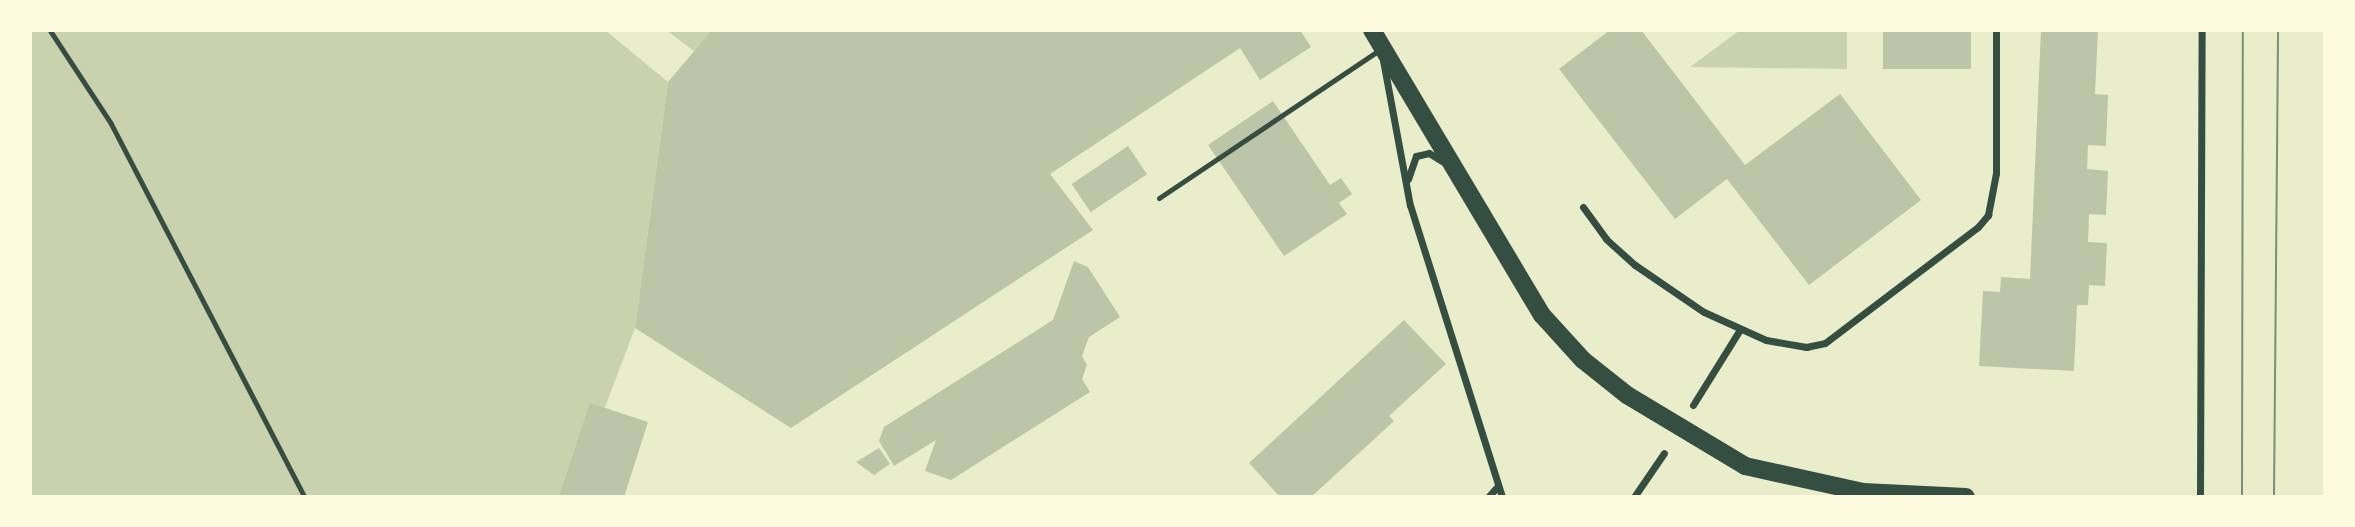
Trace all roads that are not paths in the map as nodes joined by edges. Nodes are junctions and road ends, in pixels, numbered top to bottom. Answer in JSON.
{"nodes":[{"id":1,"x":1372,"y":30,"type":"edge"},
{"id":2,"x":1996,"y":30,"type":"edge"},
{"id":3,"x":2202,"y":30,"type":"edge"},
{"id":4,"x":1381,"y":49,"type":"junction"},
{"id":5,"x":1457,"y":176,"type":"junction"},
{"id":6,"x":1159,"y":198,"type":"dead end"},
{"id":7,"x":1410,"y":205,"type":"junction"},
{"id":8,"x":1583,"y":206,"type":"dead end"},
{"id":9,"x":1740,"y":331,"type":"junction"},
{"id":10,"x":1693,"y":405,"type":"dead end"},
{"id":11,"x":1664,"y":453,"type":"dead end"},
{"id":12,"x":1496,"y":488,"type":"junction"},
{"id":13,"x":1488,"y":497,"type":"edge"},
{"id":14,"x":1502,"y":497,"type":"edge"},
{"id":15,"x":1634,"y":497,"type":"edge"},
{"id":16,"x":1966,"y":497,"type":"edge"},
{"id":17,"x":2200,"y":497,"type":"edge"}],
"edges":[{"from":1,"to":4,"type":"main road"},
{"from":2,"to":9,"type":"street"},
{"from":3,"to":17,"type":"street"},
{"from":4,"to":5,"type":"main road"},
{"from":4,"to":6,"type":"lane"},
{"from":4,"to":7,"type":"street"},
{"from":5,"to":7,"type":"street"},
{"from":5,"to":16,"type":"main road"},
{"from":7,"to":12,"type":"street"},
{"from":8,"to":9,"type":"street"},
{"from":9,"to":10,"type":"street"},
{"from":11,"to":15,"type":"street"},
{"from":12,"to":13,"type":"street"},
{"from":12,"to":14,"type":"street"}]}
